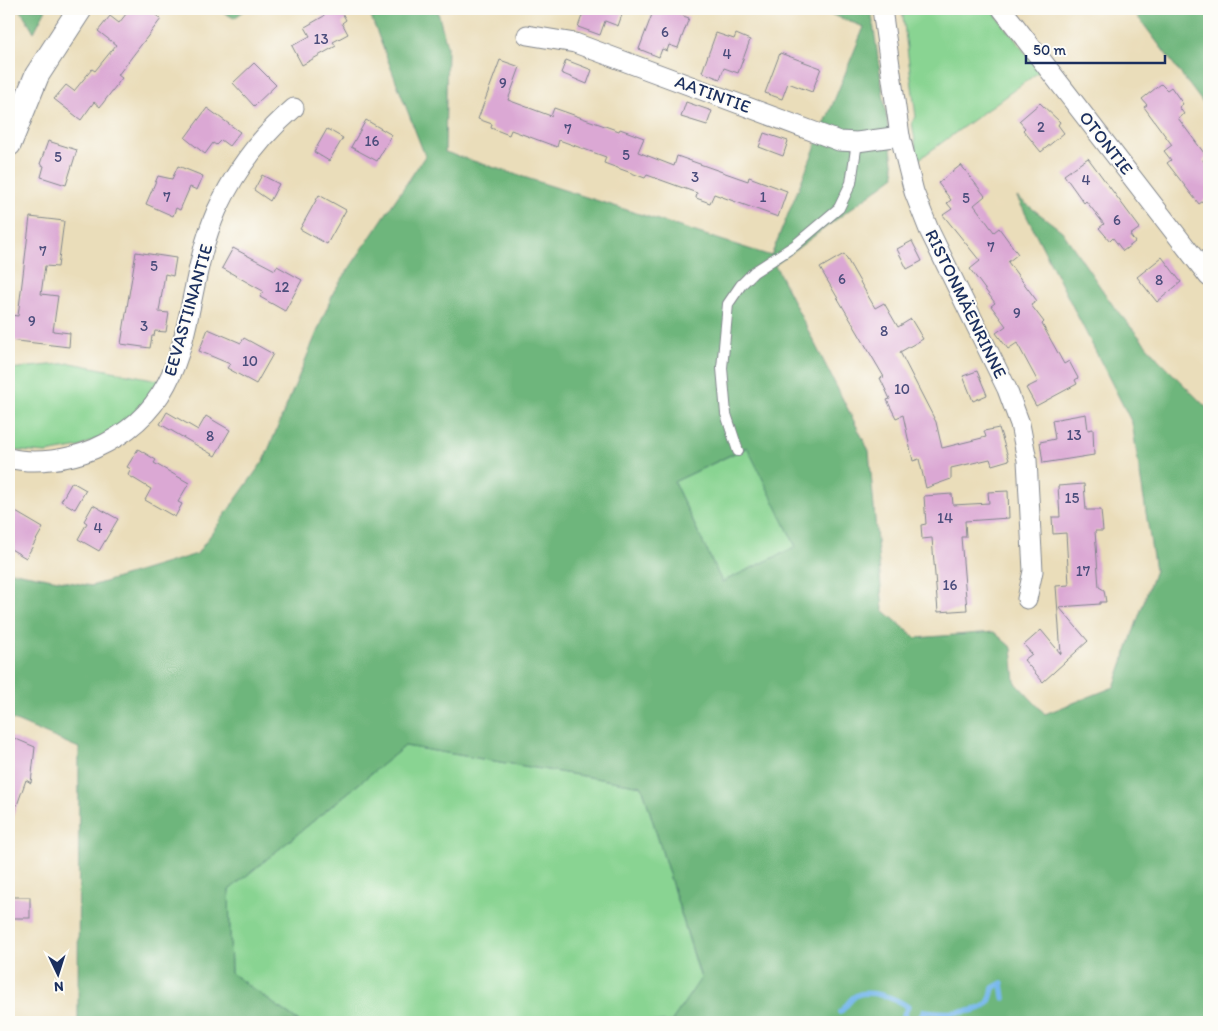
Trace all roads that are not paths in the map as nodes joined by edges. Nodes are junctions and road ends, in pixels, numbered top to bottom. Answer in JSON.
{"nodes":[{"id":1,"x":80,"y":9,"type":"edge"},
{"id":2,"x":882,"y":9,"type":"edge"},
{"id":3,"x":1002,"y":9,"type":"edge"},
{"id":4,"x":527,"y":35,"type":"dead end"},
{"id":5,"x":294,"y":108,"type":"dead end"},
{"id":6,"x":900,"y":136,"type":"junction"},
{"id":7,"x":857,"y":142,"type":"junction"},
{"id":8,"x":9,"y":144,"type":"edge"},
{"id":9,"x":1209,"y":277,"type":"edge"},
{"id":10,"x":738,"y":451,"type":"dead end"},
{"id":11,"x":9,"y":458,"type":"edge"},
{"id":12,"x":1027,"y":599,"type":"dead end"}],
"edges":[{"from":1,"to":8,"type":"street"},
{"from":2,"to":6,"type":"street","name":"RISTONMÄENRINNE"},
{"from":3,"to":9,"type":"street","name":"OTONTIE"},
{"from":4,"to":7,"type":"street","name":"AATINTIE"},
{"from":5,"to":11,"type":"street","name":"EEVASTIINANTIE"},
{"from":6,"to":7,"type":"street","name":"AATINTIE"},
{"from":6,"to":12,"type":"street","name":"RISTONMÄENRINNE"},
{"from":7,"to":10,"type":"lane"}]}
